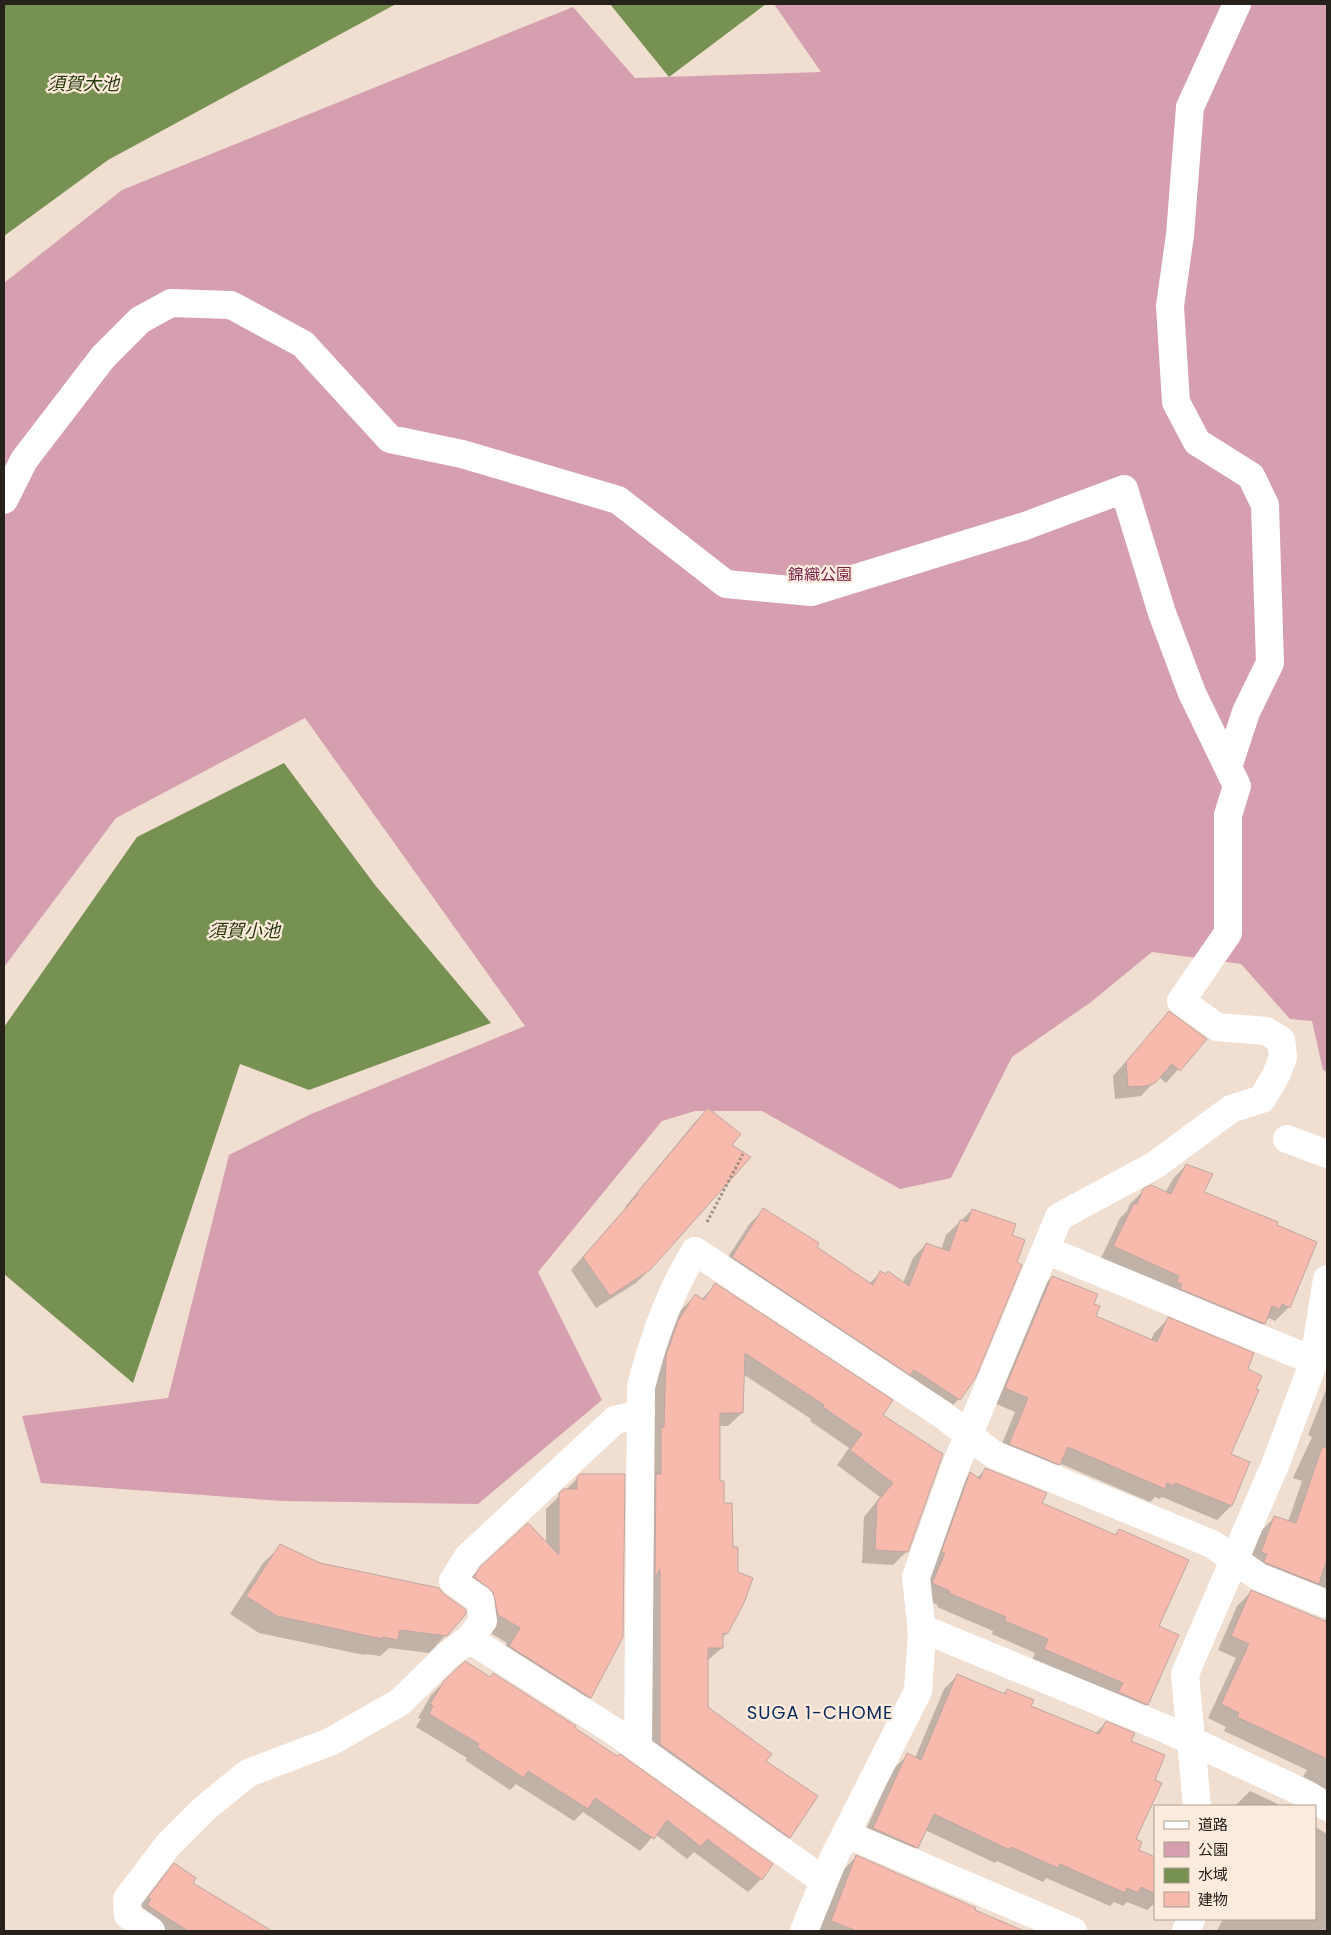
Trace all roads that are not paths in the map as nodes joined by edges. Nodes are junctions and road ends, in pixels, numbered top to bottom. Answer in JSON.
{"nodes":[{"id":1,"x":1237,"y":4,"type":"edge"},
{"id":2,"x":4,"y":500,"type":"edge"},
{"id":3,"x":1228,"y":767,"type":"junction"},
{"id":4,"x":1287,"y":1139,"type":"dead end"},
{"id":5,"x":1327,"y":1154,"type":"edge"},
{"id":6,"x":1046,"y":1250,"type":"junction"},
{"id":7,"x":1327,"y":1279,"type":"edge"},
{"id":8,"x":1314,"y":1361,"type":"junction"},
{"id":9,"x":641,"y":1414,"type":"junction"},
{"id":10,"x":969,"y":1435,"type":"junction"},
{"id":11,"x":1234,"y":1560,"type":"junction"},
{"id":12,"x":1327,"y":1604,"type":"edge"},
{"id":13,"x":921,"y":1628,"type":"junction"},
{"id":14,"x":469,"y":1639,"type":"junction"},
{"id":15,"x":1190,"y":1740,"type":"junction"},
{"id":16,"x":638,"y":1748,"type":"junction"},
{"id":17,"x":1197,"y":1805,"type":"edge"},
{"id":18,"x":1327,"y":1807,"type":"edge"},
{"id":19,"x":846,"y":1834,"type":"junction"},
{"id":20,"x":824,"y":1881,"type":"junction"},
{"id":21,"x":151,"y":1931,"type":"edge"},
{"id":22,"x":804,"y":1931,"type":"edge"},
{"id":23,"x":1073,"y":1931,"type":"edge"}],
"edges":[{"from":1,"to":3,"type":"street"},
{"from":2,"to":3,"type":"street"},
{"from":3,"to":6,"type":"street"},
{"from":4,"to":5,"type":"street"},
{"from":6,"to":8,"type":"street"},
{"from":6,"to":10,"type":"street"},
{"from":7,"to":8,"type":"street"},
{"from":8,"to":11,"type":"street"},
{"from":9,"to":10,"type":"street"},
{"from":9,"to":14,"type":"street"},
{"from":9,"to":16,"type":"street"},
{"from":10,"to":11,"type":"street"},
{"from":10,"to":13,"type":"street"},
{"from":11,"to":12,"type":"street"},
{"from":11,"to":15,"type":"street"},
{"from":13,"to":15,"type":"street"},
{"from":13,"to":19,"type":"street"},
{"from":14,"to":16,"type":"street"},
{"from":14,"to":21,"type":"street"},
{"from":15,"to":17,"type":"street"},
{"from":15,"to":18,"type":"street"},
{"from":16,"to":20,"type":"street"},
{"from":19,"to":20,"type":"street"},
{"from":19,"to":23,"type":"street"},
{"from":20,"to":22,"type":"street"}]}
